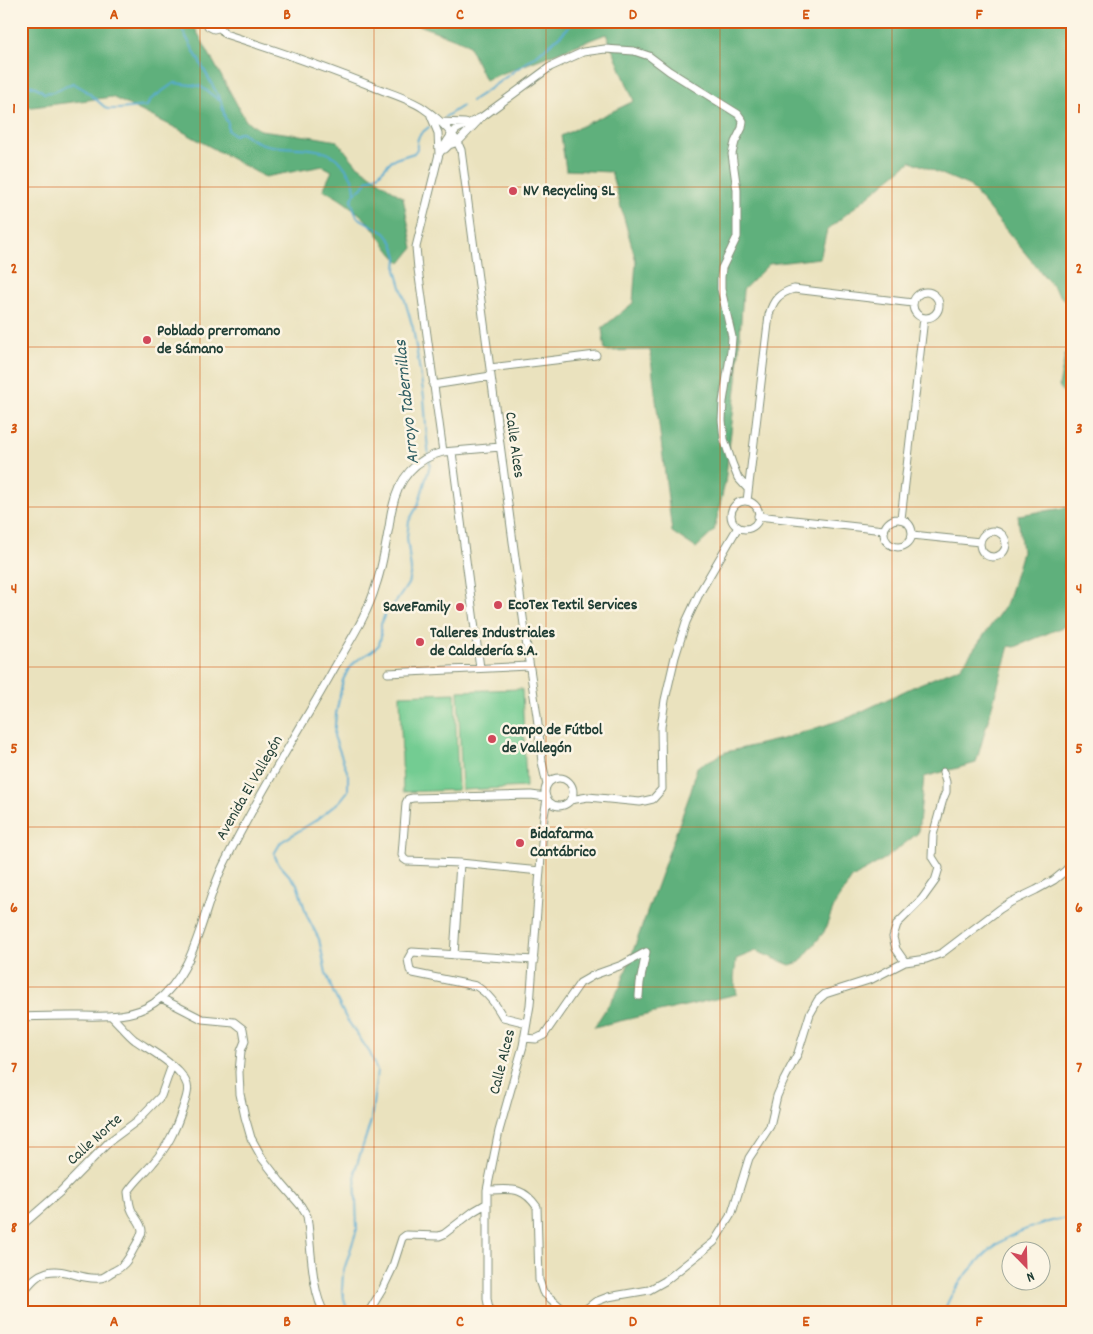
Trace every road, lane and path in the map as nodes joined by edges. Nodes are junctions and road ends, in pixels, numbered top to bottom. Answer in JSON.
{"nodes":[{"id":1,"x":208,"y":21,"type":"edge"},
{"id":2,"x":219,"y":24,"type":"edge"},
{"id":3,"x":429,"y":113,"type":"junction"},
{"id":4,"x":482,"y":117,"type":"junction"},
{"id":5,"x":440,"y":122,"type":"junction"},
{"id":6,"x":468,"y":123,"type":"junction"},
{"id":7,"x":452,"y":134,"type":"junction"},
{"id":8,"x":458,"y":142,"type":"junction"},
{"id":9,"x":439,"y":154,"type":"junction"},
{"id":10,"x":913,"y":303,"type":"junction"},
{"id":11,"x":924,"y":318,"type":"junction"},
{"id":12,"x":596,"y":355,"type":"dead end"},
{"id":13,"x":490,"y":368,"type":"junction"},
{"id":14,"x":491,"y":376,"type":"junction"},
{"id":15,"x":434,"y":385,"type":"junction"},
{"id":16,"x":500,"y":448,"type":"junction"},
{"id":17,"x":443,"y":452,"type":"junction"},
{"id":18,"x":452,"y":452,"type":"junction"},
{"id":19,"x":748,"y":489,"type":"junction"},
{"id":20,"x":747,"y":501,"type":"junction"},
{"id":21,"x":758,"y":516,"type":"junction"},
{"id":22,"x":901,"y":519,"type":"junction"},
{"id":23,"x":738,"y":526,"type":"junction"},
{"id":24,"x":884,"y":530,"type":"junction"},
{"id":25,"x":912,"y":535,"type":"junction"},
{"id":26,"x":980,"y":542,"type":"dead end"},
{"id":27,"x":529,"y":666,"type":"junction"},
{"id":28,"x":480,"y":668,"type":"junction"},
{"id":29,"x":388,"y":673,"type":"dead end"},
{"id":30,"x":542,"y":762,"type":"junction"},
{"id":31,"x":943,"y":772,"type":"dead end"},
{"id":32,"x":556,"y":779,"type":"junction"},
{"id":33,"x":572,"y":790,"type":"junction"},
{"id":34,"x":546,"y":793,"type":"junction"},
{"id":35,"x":588,"y":797,"type":"junction"},
{"id":36,"x":570,"y":800,"type":"junction"},
{"id":37,"x":555,"y":806,"type":"junction"},
{"id":38,"x":544,"y":816,"type":"junction"},
{"id":39,"x":460,"y":864,"type":"junction"},
{"id":40,"x":1072,"y":864,"type":"edge"},
{"id":41,"x":540,"y":871,"type":"junction"},
{"id":42,"x":454,"y":955,"type":"junction"},
{"id":43,"x":534,"y":960,"type":"junction"},
{"id":44,"x":905,"y":962,"type":"junction"},
{"id":45,"x":639,"y":996,"type":"dead end"},
{"id":46,"x":161,"y":998,"type":"junction"},
{"id":47,"x":112,"y":1016,"type":"junction"},
{"id":48,"x":21,"y":1017,"type":"edge"},
{"id":49,"x":527,"y":1023,"type":"junction"},
{"id":50,"x":524,"y":1038,"type":"junction"},
{"id":51,"x":172,"y":1066,"type":"junction"},
{"id":52,"x":487,"y":1190,"type":"junction"},
{"id":53,"x":486,"y":1204,"type":"junction"},
{"id":54,"x":21,"y":1226,"type":"edge"},
{"id":55,"x":21,"y":1294,"type":"edge"},
{"id":56,"x":325,"y":1313,"type":"edge"},
{"id":57,"x":368,"y":1313,"type":"edge"},
{"id":58,"x":490,"y":1313,"type":"edge"},
{"id":59,"x":566,"y":1313,"type":"edge"},
{"id":60,"x":581,"y":1313,"type":"edge"}],
"edges":[{"from":1,"to":2,"type":"street","name":"Calle Alces"},
{"from":2,"to":3,"type":"street","name":"Calle Alces"},
{"from":3,"to":5,"type":"street","name":"Calle Alces"},
{"from":3,"to":9,"type":"street"},
{"from":4,"to":6,"type":"street"},
{"from":4,"to":8,"type":"street"},
{"from":4,"to":19,"type":"street"},
{"from":5,"to":6,"type":"street"},
{"from":5,"to":7,"type":"street","name":"Calle Alces"},
{"from":6,"to":7,"type":"street"},
{"from":7,"to":8,"type":"street","name":"Calle Alces"},
{"from":7,"to":9,"type":"street"},
{"from":8,"to":9,"type":"street"},
{"from":8,"to":13,"type":"street","name":"Calle Alces"},
{"from":9,"to":15,"type":"street"},
{"from":10,"to":11,"type":"street"},
{"from":10,"to":11,"type":"street"},
{"from":10,"to":19,"type":"street"},
{"from":11,"to":22,"type":"street"},
{"from":12,"to":13,"type":"street"},
{"from":13,"to":14,"type":"street","name":"Calle Alces"},
{"from":14,"to":15,"type":"street"},
{"from":14,"to":16,"type":"street","name":"Calle Alces"},
{"from":15,"to":17,"type":"street"},
{"from":16,"to":18,"type":"street"},
{"from":16,"to":27,"type":"street","name":"Calle Alces"},
{"from":17,"to":18,"type":"street"},
{"from":17,"to":46,"type":"street","name":"Avenida El Vallegón"},
{"from":18,"to":28,"type":"street"},
{"from":19,"to":20,"type":"street"},
{"from":20,"to":21,"type":"street"},
{"from":20,"to":23,"type":"street"},
{"from":21,"to":23,"type":"street"},
{"from":21,"to":24,"type":"street"},
{"from":22,"to":24,"type":"street"},
{"from":22,"to":25,"type":"street"},
{"from":23,"to":35,"type":"street"},
{"from":24,"to":25,"type":"street"},
{"from":25,"to":26,"type":"street"},
{"from":27,"to":28,"type":"street"},
{"from":27,"to":30,"type":"street","name":"Calle Alces"},
{"from":28,"to":29,"type":"street"},
{"from":30,"to":32,"type":"street"},
{"from":30,"to":34,"type":"street","name":"Calle Alces"},
{"from":31,"to":44,"type":"street"},
{"from":32,"to":33,"type":"street"},
{"from":32,"to":34,"type":"street"},
{"from":33,"to":35,"type":"street"},
{"from":33,"to":36,"type":"street"},
{"from":34,"to":37,"type":"street"},
{"from":34,"to":38,"type":"street","name":"Calle Alces"},
{"from":34,"to":39,"type":"street"},
{"from":35,"to":36,"type":"street"},
{"from":36,"to":37,"type":"street"},
{"from":37,"to":38,"type":"street"},
{"from":38,"to":41,"type":"street","name":"Calle Alces"},
{"from":39,"to":41,"type":"street"},
{"from":39,"to":42,"type":"street"},
{"from":40,"to":44,"type":"street"},
{"from":41,"to":43,"type":"street","name":"Calle Alces"},
{"from":42,"to":43,"type":"street"},
{"from":42,"to":49,"type":"street"},
{"from":43,"to":49,"type":"street","name":"Calle Alces"},
{"from":44,"to":60,"type":"street"},
{"from":45,"to":50,"type":"street"},
{"from":46,"to":47,"type":"street","name":"Avenida El Vallegón"},
{"from":46,"to":56,"type":"street"},
{"from":47,"to":48,"type":"street","name":"Avenida El Vallegón"},
{"from":47,"to":51,"type":"street"},
{"from":49,"to":50,"type":"street","name":"Calle Alces"},
{"from":50,"to":52,"type":"street","name":"Calle Alces"},
{"from":51,"to":54,"type":"street","name":"Calle Norte"},
{"from":51,"to":55,"type":"street"},
{"from":52,"to":53,"type":"street","name":"Calle Alces"},
{"from":52,"to":59,"type":"street"},
{"from":53,"to":57,"type":"street"},
{"from":53,"to":58,"type":"street","name":"Calle Alces"}]}
